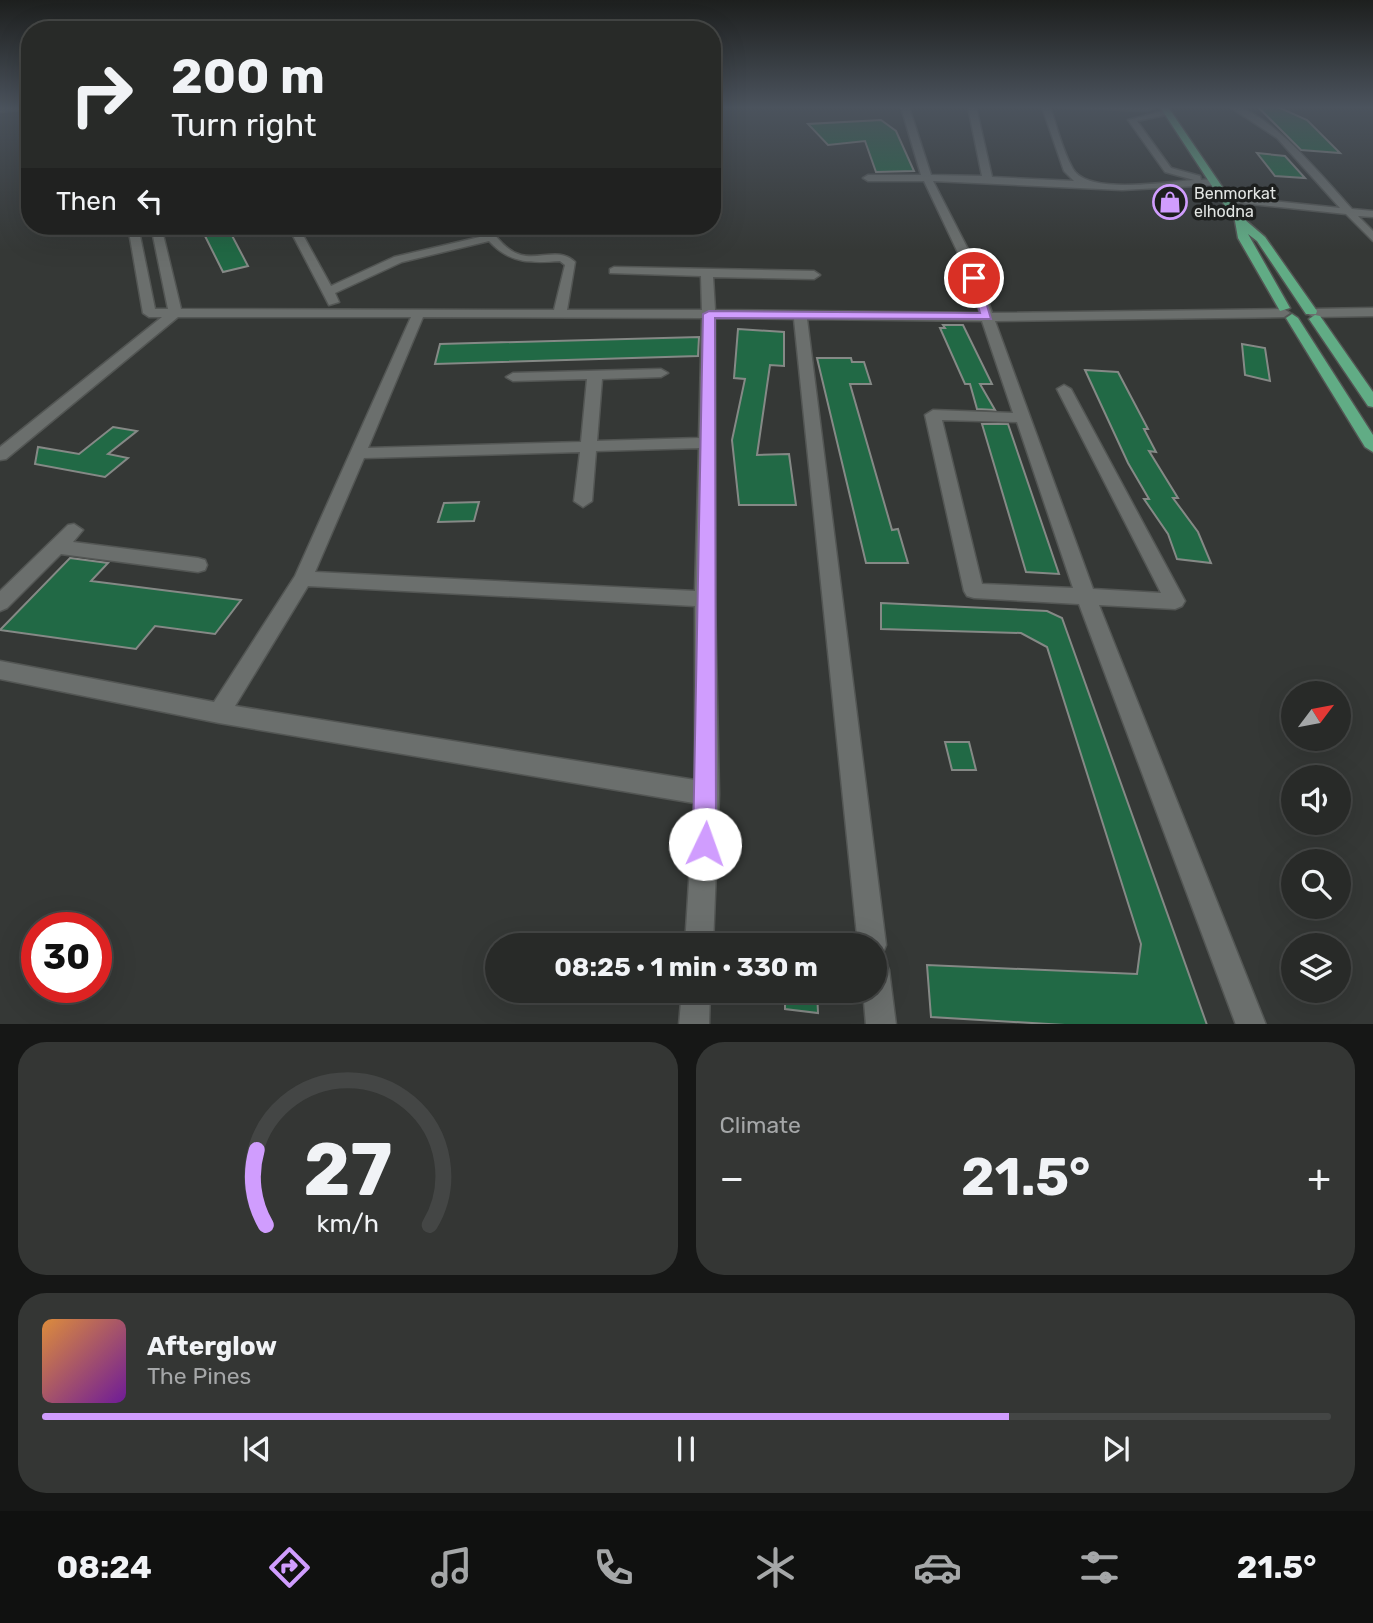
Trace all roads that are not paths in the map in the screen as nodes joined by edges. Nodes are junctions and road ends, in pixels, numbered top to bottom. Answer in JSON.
{"nodes":[{"id":1,"x":920,"y":155,"type":"edge"},
{"id":2,"x":982,"y":155,"type":"edge"},
{"id":3,"x":1063,"y":155,"type":"edge"},
{"id":4,"x":1157,"y":155,"type":"edge"},
{"id":5,"x":1196,"y":155,"type":"edge"},
{"id":6,"x":1297,"y":155,"type":"edge"},
{"id":7,"x":868,"y":178,"type":"dead end"},
{"id":8,"x":927,"y":178,"type":"junction"},
{"id":9,"x":988,"y":180,"type":"junction"},
{"id":10,"x":1214,"y":182,"type":"junction"},
{"id":11,"x":1084,"y":185,"type":"junction"},
{"id":12,"x":1225,"y":200,"type":"junction"},
{"id":13,"x":1348,"y":211,"type":"junction"},
{"id":14,"x":1373,"y":214,"type":"edge"},
{"id":15,"x":1240,"y":221,"type":"junction"},
{"id":16,"x":135,"y":235,"type":"edge"},
{"id":17,"x":158,"y":235,"type":"edge"},
{"id":18,"x":298,"y":235,"type":"edge"},
{"id":19,"x":492,"y":237,"type":"joint"},
{"id":20,"x":1373,"y":238,"type":"edge"},
{"id":21,"x":614,"y":271,"type":"dead end"},
{"id":22,"x":707,"y":274,"type":"junction"},
{"id":23,"x":814,"y":275,"type":"dead end"},
{"id":24,"x":328,"y":292,"type":"junction"},
{"id":25,"x":1373,"y":312,"type":"edge"},
{"id":26,"x":175,"y":313,"type":"junction"},
{"id":27,"x":1287,"y":313,"type":"junction"},
{"id":28,"x":339,"y":314,"type":"junction"},
{"id":29,"x":709,"y":314,"type":"junction"},
{"id":30,"x":418,"y":315,"type":"junction"},
{"id":31,"x":559,"y":315,"type":"junction"},
{"id":32,"x":1314,"y":315,"type":"junction"},
{"id":33,"x":800,"y":317,"type":"junction"},
{"id":34,"x":987,"y":317,"type":"junction"},
{"id":35,"x":1373,"y":321,"type":"edge"},
{"id":36,"x":661,"y":373,"type":"dead end"},
{"id":37,"x":596,"y":374,"type":"junction"},
{"id":38,"x":513,"y":377,"type":"dead end"},
{"id":39,"x":1064,"y":389,"type":"dead end"},
{"id":40,"x":1373,"y":403,"type":"edge"},
{"id":41,"x":1023,"y":418,"type":"junction"},
{"id":42,"x":708,"y":443,"type":"junction"},
{"id":43,"x":589,"y":445,"type":"junction"},
{"id":44,"x":1373,"y":447,"type":"edge"},
{"id":45,"x":358,"y":453,"type":"junction"},
{"id":46,"x":0,"y":455,"type":"edge"},
{"id":47,"x":583,"y":501,"type":"dead end"},
{"id":48,"x":74,"y":530,"type":"dead end"},
{"id":49,"x":57,"y":547,"type":"junction"},
{"id":50,"x":198,"y":565,"type":"dead end"},
{"id":51,"x":303,"y":579,"type":"junction"},
{"id":52,"x":1086,"y":598,"type":"junction"},
{"id":53,"x":705,"y":599,"type":"junction"},
{"id":54,"x":0,"y":603,"type":"edge"},
{"id":55,"x":0,"y":670,"type":"edge"},
{"id":56,"x":219,"y":713,"type":"junction"},
{"id":57,"x":707,"y":794,"type":"junction"},
{"id":58,"x":700,"y":933,"type":"edge"},
{"id":59,"x":871,"y":933,"type":"edge"},
{"id":60,"x":695,"y":1003,"type":"edge"},
{"id":61,"x":879,"y":1003,"type":"edge"},
{"id":62,"x":694,"y":1024,"type":"edge"},
{"id":63,"x":881,"y":1024,"type":"edge"},
{"id":64,"x":1251,"y":1024,"type":"edge"}],
"edges":[{"from":1,"to":8,"type":"street"},
{"from":2,"to":9,"type":"street"},
{"from":3,"to":11,"type":"street"},
{"from":4,"to":10,"type":"street"},
{"from":5,"to":10,"type":"main road"},
{"from":6,"to":13,"type":"street"},
{"from":7,"to":8,"type":"street"},
{"from":8,"to":9,"type":"street"},
{"from":8,"to":34,"type":"street"},
{"from":9,"to":11,"type":"street"},
{"from":10,"to":11,"type":"street"},
{"from":10,"to":12,"type":"main road"},
{"from":12,"to":13,"type":"street"},
{"from":12,"to":15,"type":"main road"},
{"from":13,"to":14,"type":"street"},
{"from":13,"to":20,"type":"street"},
{"from":15,"to":27,"type":"main road"},
{"from":15,"to":32,"type":"main road"},
{"from":16,"to":26,"type":"street"},
{"from":17,"to":26,"type":"street"},
{"from":18,"to":24,"type":"street"},
{"from":19,"to":24,"type":"street"},
{"from":19,"to":31,"type":"street"},
{"from":21,"to":22,"type":"street"},
{"from":22,"to":23,"type":"street"},
{"from":22,"to":29,"type":"street"},
{"from":24,"to":28,"type":"street"},
{"from":25,"to":32,"type":"street"},
{"from":26,"to":28,"type":"street"},
{"from":26,"to":46,"type":"street"},
{"from":27,"to":32,"type":"main road"},
{"from":27,"to":34,"type":"street"},
{"from":27,"to":44,"type":"main road"},
{"from":28,"to":30,"type":"street"},
{"from":29,"to":31,"type":"street"},
{"from":29,"to":33,"type":"street"},
{"from":29,"to":42,"type":"street"},
{"from":30,"to":31,"type":"street"},
{"from":30,"to":45,"type":"street"},
{"from":32,"to":35,"type":"street"},
{"from":32,"to":40,"type":"main road"},
{"from":33,"to":34,"type":"street"},
{"from":33,"to":59,"type":"street"},
{"from":34,"to":41,"type":"street"},
{"from":36,"to":37,"type":"street"},
{"from":37,"to":38,"type":"street"},
{"from":37,"to":43,"type":"street"},
{"from":39,"to":52,"type":"street"},
{"from":41,"to":52,"type":"street"},
{"from":41,"to":52,"type":"street"},
{"from":42,"to":43,"type":"street"},
{"from":42,"to":53,"type":"street"},
{"from":43,"to":45,"type":"street"},
{"from":43,"to":47,"type":"street"},
{"from":45,"to":51,"type":"street"},
{"from":48,"to":49,"type":"street"},
{"from":49,"to":50,"type":"street"},
{"from":49,"to":54,"type":"street"},
{"from":51,"to":53,"type":"street"},
{"from":51,"to":56,"type":"street"},
{"from":52,"to":64,"type":"street"},
{"from":53,"to":57,"type":"street"},
{"from":55,"to":56,"type":"street"},
{"from":56,"to":57,"type":"street"},
{"from":57,"to":58,"type":"street"},
{"from":60,"to":62,"type":"street"},
{"from":61,"to":63,"type":"street"}]}
